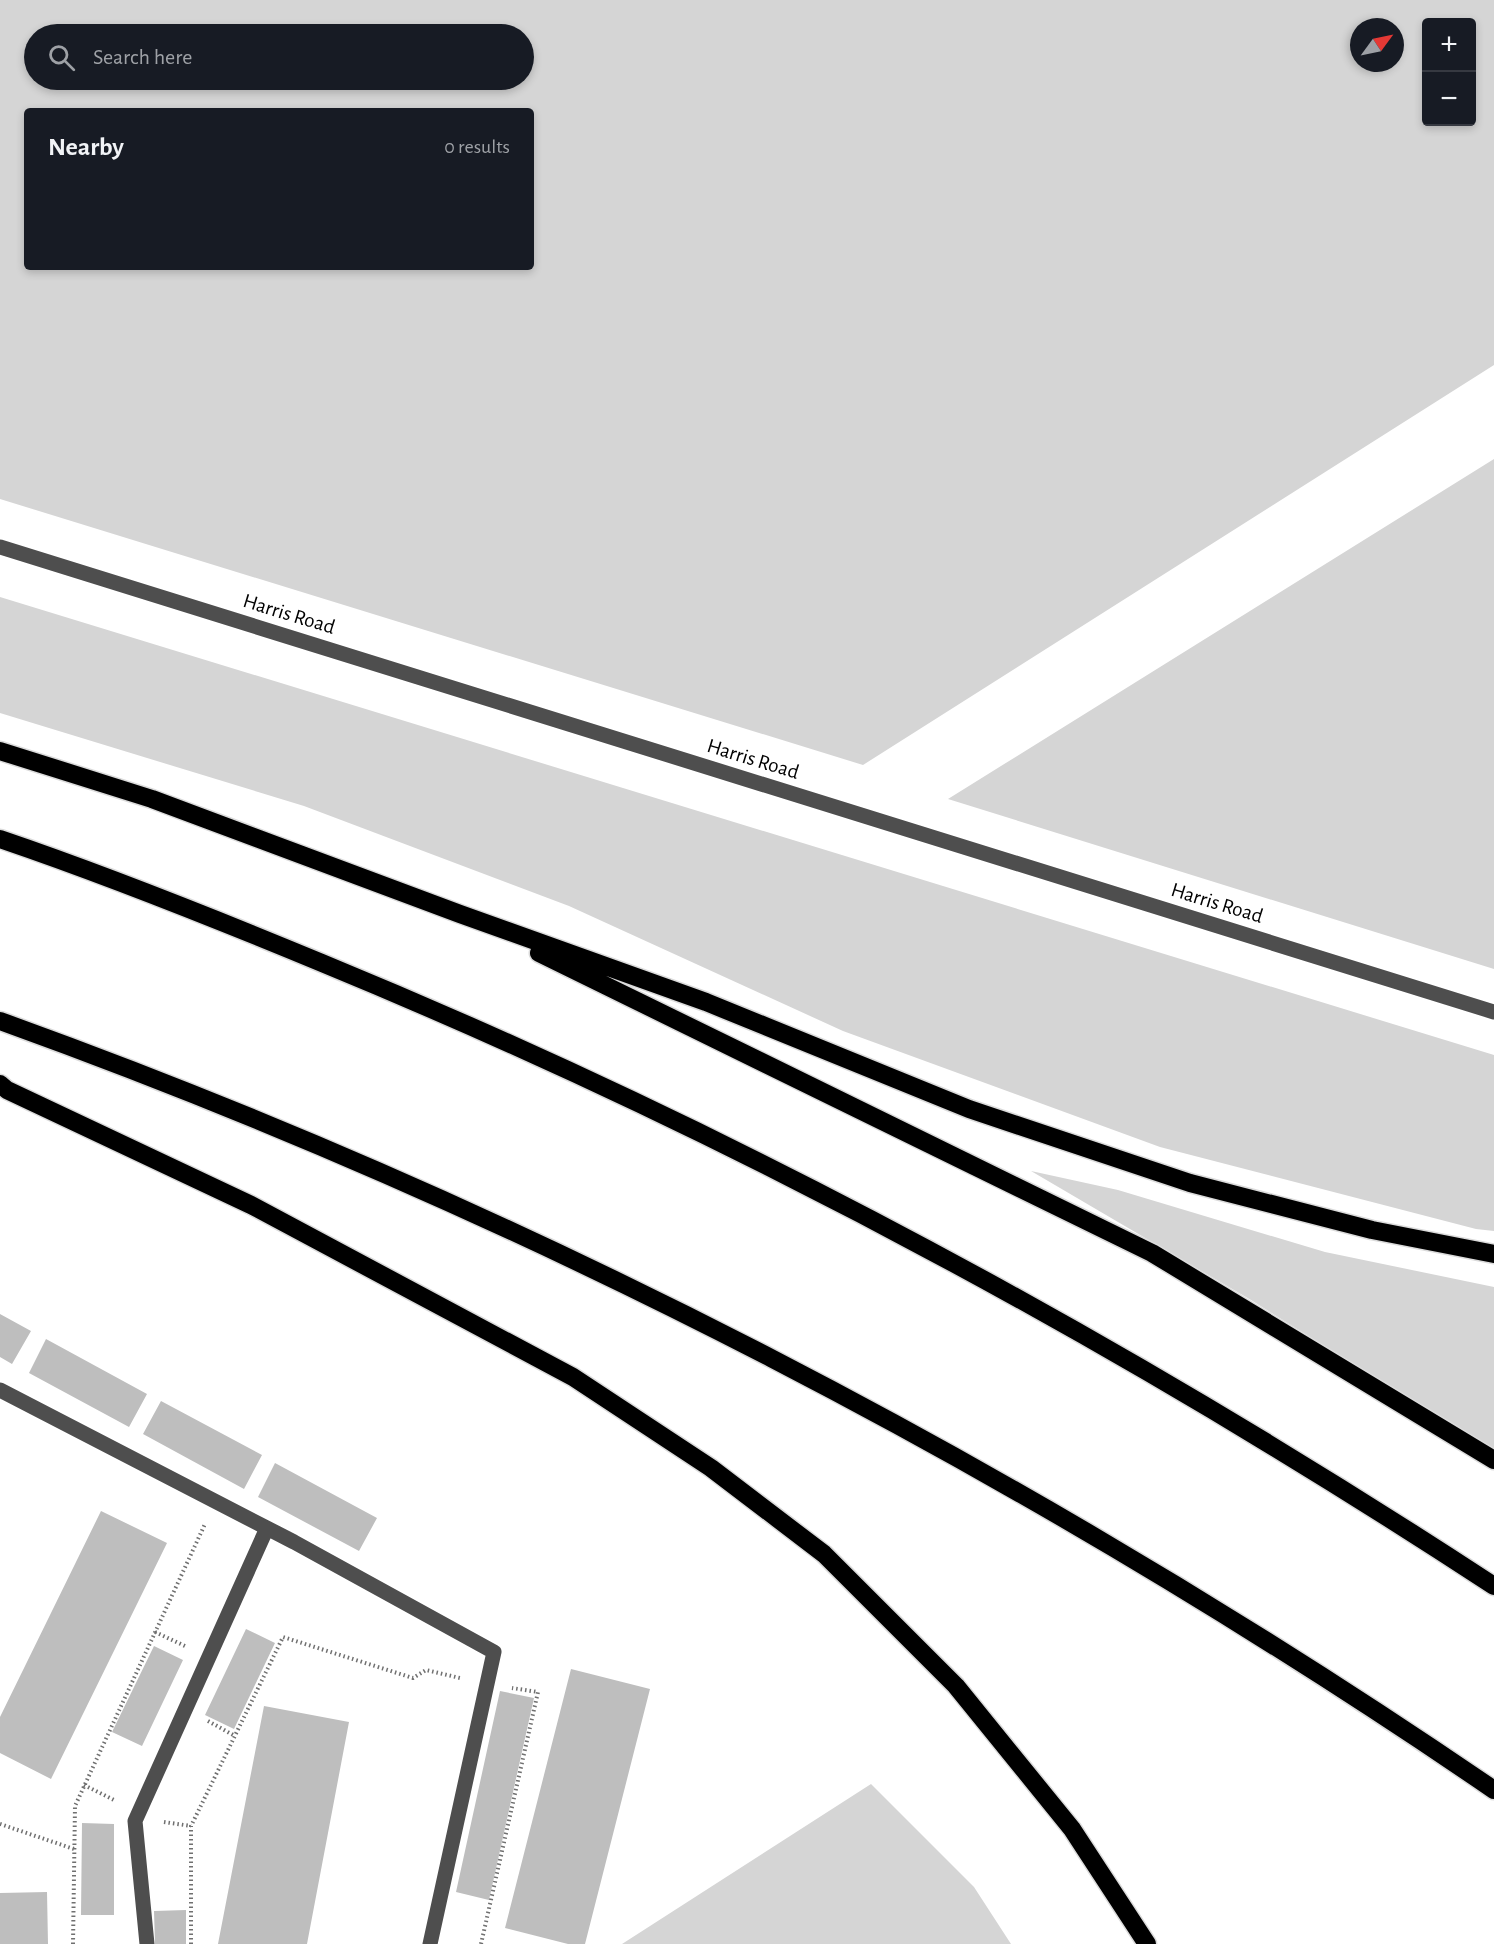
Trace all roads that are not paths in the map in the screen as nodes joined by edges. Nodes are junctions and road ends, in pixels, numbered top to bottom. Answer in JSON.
{"nodes":[{"id":1,"x":0,"y":547,"type":"edge"},
{"id":2,"x":0,"y":751,"type":"edge"},
{"id":3,"x":0,"y":839,"type":"edge"},
{"id":4,"x":459,"y":915,"type":"junction"},
{"id":5,"x":1494,"y":1012,"type":"edge"},
{"id":6,"x":0,"y":1021,"type":"edge"},
{"id":7,"x":0,"y":1084,"type":"edge"},
{"id":8,"x":1494,"y":1254,"type":"edge"},
{"id":9,"x":0,"y":1390,"type":"edge"},
{"id":10,"x":1494,"y":1461,"type":"edge"},
{"id":11,"x":267,"y":1528,"type":"junction"},
{"id":12,"x":1494,"y":1586,"type":"edge"},
{"id":13,"x":1494,"y":1790,"type":"edge"},
{"id":14,"x":147,"y":1944,"type":"edge"},
{"id":15,"x":430,"y":1944,"type":"edge"},
{"id":16,"x":1147,"y":1944,"type":"edge"}],
"edges":[{"from":1,"to":5,"type":"street","name":"Harris Road"},
{"from":2,"to":4,"type":"highway"},
{"from":3,"to":12,"type":"highway"},
{"from":4,"to":8,"type":"highway"},
{"from":4,"to":10,"type":"highway"},
{"from":6,"to":13,"type":"highway"},
{"from":7,"to":16,"type":"highway"},
{"from":9,"to":11,"type":"street"},
{"from":11,"to":14,"type":"street"},
{"from":11,"to":15,"type":"street"}]}
